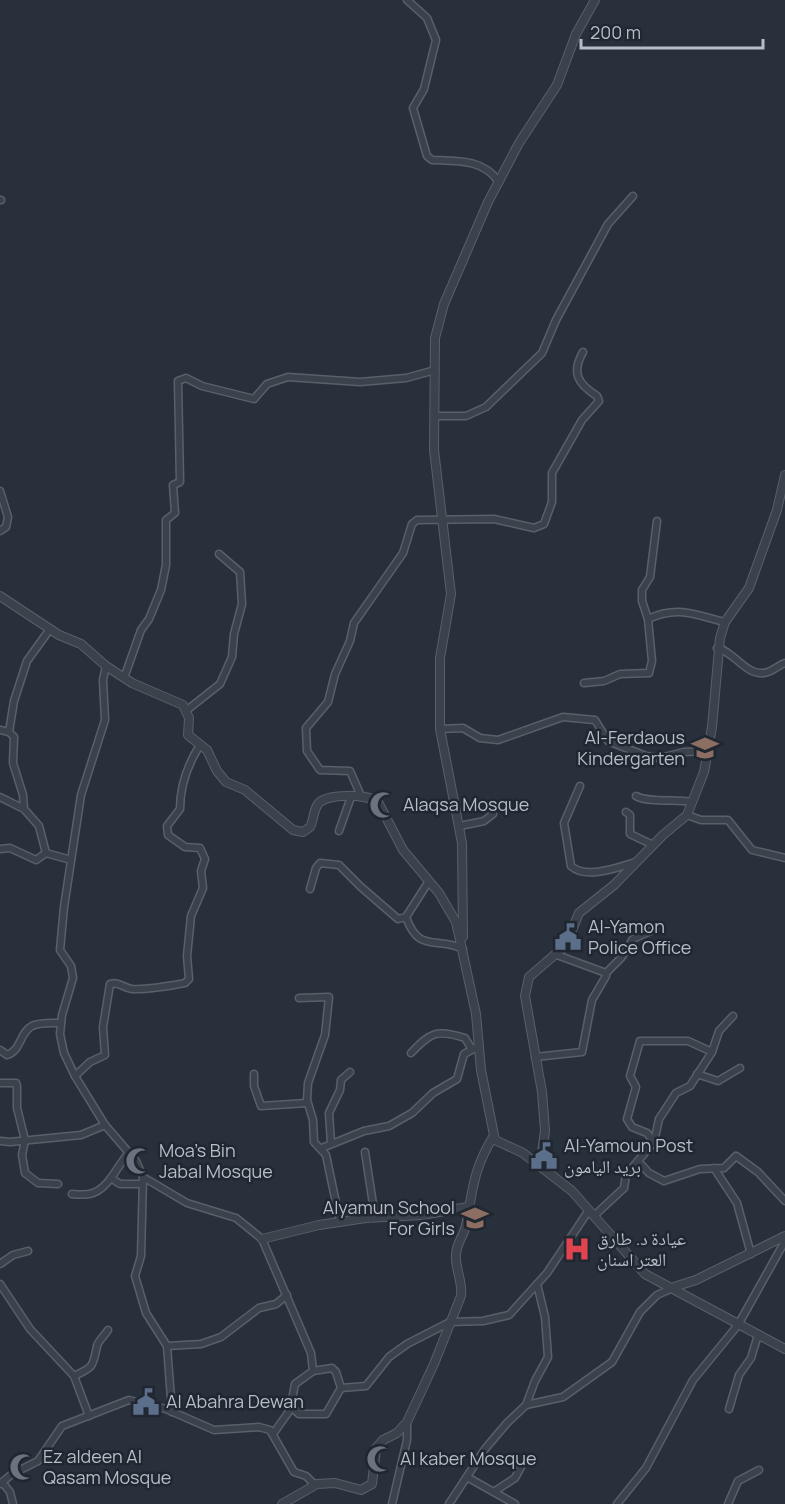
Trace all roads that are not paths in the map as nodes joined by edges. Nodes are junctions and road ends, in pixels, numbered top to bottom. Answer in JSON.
{"nodes":[{"id":1,"x":407,"y":0,"type":"edge"},
{"id":2,"x":595,"y":0,"type":"edge"},
{"id":3,"x":498,"y":181,"type":"junction"},
{"id":4,"x":633,"y":196,"type":"dead end"},
{"id":5,"x":583,"y":352,"type":"dead end"},
{"id":6,"x":435,"y":370,"type":"junction"},
{"id":7,"x":435,"y":416,"type":"junction"},
{"id":8,"x":785,"y":475,"type":"edge"},
{"id":9,"x":0,"y":491,"type":"edge"},
{"id":10,"x":444,"y":519,"type":"junction"},
{"id":11,"x":657,"y":521,"type":"dead end"},
{"id":12,"x":0,"y":531,"type":"edge"},
{"id":13,"x":219,"y":554,"type":"dead end"},
{"id":14,"x":0,"y":596,"type":"edge"},
{"id":15,"x":648,"y":619,"type":"junction"},
{"id":16,"x":725,"y":622,"type":"junction"},
{"id":17,"x":50,"y":629,"type":"junction"},
{"id":18,"x":717,"y":648,"type":"junction"},
{"id":19,"x":785,"y":663,"type":"edge"},
{"id":20,"x":106,"y":666,"type":"junction"},
{"id":21,"x":124,"y":678,"type":"junction"},
{"id":22,"x":584,"y":683,"type":"dead end"},
{"id":23,"x":187,"y":710,"type":"junction"},
{"id":24,"x":440,"y":729,"type":"junction"},
{"id":25,"x":0,"y":730,"type":"edge"},
{"id":26,"x":9,"y":732,"type":"junction"},
{"id":27,"x":200,"y":745,"type":"junction"},
{"id":28,"x":707,"y":752,"type":"junction"},
{"id":29,"x":580,"y":786,"type":"dead end"},
{"id":30,"x":361,"y":796,"type":"junction"},
{"id":31,"x":636,"y":796,"type":"dead end"},
{"id":32,"x":0,"y":797,"type":"edge"},
{"id":33,"x":351,"y":797,"type":"junction"},
{"id":34,"x":692,"y":802,"type":"junction"},
{"id":35,"x":24,"y":809,"type":"junction"},
{"id":36,"x":626,"y":812,"type":"dead end"},
{"id":37,"x":494,"y":814,"type":"dead end"},
{"id":38,"x":687,"y":815,"type":"junction"},
{"id":39,"x":460,"y":826,"type":"junction"},
{"id":40,"x":339,"y":831,"type":"dead end"},
{"id":41,"x":653,"y":845,"type":"junction"},
{"id":42,"x":0,"y":849,"type":"edge"},
{"id":43,"x":46,"y":853,"type":"junction"},
{"id":44,"x":785,"y":858,"type":"edge"},
{"id":45,"x":71,"y":860,"type":"junction"},
{"id":46,"x":637,"y":861,"type":"junction"},
{"id":47,"x":429,"y":881,"type":"junction"},
{"id":48,"x":310,"y":889,"type":"dead end"},
{"id":49,"x":406,"y":917,"type":"junction"},
{"id":50,"x":655,"y":929,"type":"dead end"},
{"id":51,"x":463,"y":949,"type":"junction"},
{"id":52,"x":557,"y":955,"type":"junction"},
{"id":53,"x":606,"y":973,"type":"junction"},
{"id":54,"x":299,"y":998,"type":"dead end"},
{"id":55,"x":733,"y":1016,"type":"dead end"},
{"id":56,"x":61,"y":1023,"type":"junction"},
{"id":57,"x":475,"y":1047,"type":"junction"},
{"id":58,"x":0,"y":1050,"type":"edge"},
{"id":59,"x":712,"y":1052,"type":"junction"},
{"id":60,"x":411,"y":1053,"type":"dead end"},
{"id":61,"x":535,"y":1057,"type":"junction"},
{"id":62,"x":740,"y":1068,"type":"dead end"},
{"id":63,"x":350,"y":1072,"type":"dead end"},
{"id":64,"x":254,"y":1074,"type":"dead end"},
{"id":65,"x":697,"y":1074,"type":"junction"},
{"id":66,"x":75,"y":1076,"type":"junction"},
{"id":67,"x":0,"y":1083,"type":"edge"},
{"id":68,"x":307,"y":1103,"type":"junction"},
{"id":69,"x":105,"y":1125,"type":"junction"},
{"id":70,"x":493,"y":1137,"type":"junction"},
{"id":71,"x":25,"y":1140,"type":"junction"},
{"id":72,"x":0,"y":1141,"type":"edge"},
{"id":73,"x":654,"y":1142,"type":"junction"},
{"id":74,"x":332,"y":1143,"type":"junction"},
{"id":75,"x":322,"y":1148,"type":"junction"},
{"id":76,"x":365,"y":1152,"type":"dead end"},
{"id":77,"x":128,"y":1153,"type":"junction"},
{"id":78,"x":638,"y":1161,"type":"junction"},
{"id":79,"x":540,"y":1166,"type":"junction"},
{"id":80,"x":714,"y":1168,"type":"junction"},
{"id":81,"x":111,"y":1178,"type":"junction"},
{"id":82,"x":143,"y":1181,"type":"junction"},
{"id":83,"x":58,"y":1184,"type":"dead end"},
{"id":84,"x":72,"y":1194,"type":"dead end"},
{"id":85,"x":785,"y":1201,"type":"edge"},
{"id":86,"x":468,"y":1207,"type":"junction"},
{"id":87,"x":592,"y":1213,"type":"junction"},
{"id":88,"x":375,"y":1217,"type":"junction"},
{"id":89,"x":340,"y":1222,"type":"junction"},
{"id":90,"x":785,"y":1238,"type":"edge"},
{"id":91,"x":262,"y":1239,"type":"junction"},
{"id":92,"x":28,"y":1251,"type":"dead end"},
{"id":93,"x":751,"y":1254,"type":"junction"},
{"id":94,"x":0,"y":1264,"type":"edge"},
{"id":95,"x":0,"y":1284,"type":"edge"},
{"id":96,"x":537,"y":1284,"type":"junction"},
{"id":97,"x":674,"y":1287,"type":"junction"},
{"id":98,"x":286,"y":1296,"type":"junction"},
{"id":99,"x":450,"y":1322,"type":"junction"},
{"id":100,"x":738,"y":1324,"type":"junction"},
{"id":101,"x":108,"y":1330,"type":"dead end"},
{"id":102,"x":758,"y":1335,"type":"junction"},
{"id":103,"x":167,"y":1346,"type":"junction"},
{"id":104,"x":785,"y":1349,"type":"edge"},
{"id":105,"x":313,"y":1371,"type":"junction"},
{"id":106,"x":74,"y":1376,"type":"junction"},
{"id":107,"x":341,"y":1388,"type":"junction"},
{"id":108,"x":526,"y":1406,"type":"junction"},
{"id":109,"x":291,"y":1407,"type":"junction"},
{"id":110,"x":729,"y":1409,"type":"dead end"},
{"id":111,"x":172,"y":1412,"type":"junction"},
{"id":112,"x":88,"y":1416,"type":"junction"},
{"id":113,"x":407,"y":1422,"type":"junction"},
{"id":114,"x":273,"y":1434,"type":"junction"},
{"id":115,"x":522,"y":1465,"type":"dead end"},
{"id":116,"x":759,"y":1470,"type":"dead end"},
{"id":117,"x":467,"y":1477,"type":"junction"},
{"id":118,"x":1,"y":1483,"type":"edge"},
{"id":119,"x":315,"y":1485,"type":"junction"},
{"id":120,"x":495,"y":1491,"type":"junction"},
{"id":121,"x":13,"y":1504,"type":"edge"},
{"id":122,"x":282,"y":1504,"type":"edge"},
{"id":123,"x":392,"y":1504,"type":"edge"},
{"id":124,"x":449,"y":1504,"type":"edge"},
{"id":125,"x":515,"y":1504,"type":"edge"},
{"id":126,"x":617,"y":1504,"type":"edge"},
{"id":127,"x":728,"y":1504,"type":"edge"}],
"edges":[{"from":1,"to":3,"type":"street"},
{"from":2,"to":3,"type":"street"},
{"from":3,"to":6,"type":"street"},
{"from":4,"to":7,"type":"street"},
{"from":5,"to":10,"type":"street"},
{"from":6,"to":7,"type":"street"},
{"from":6,"to":21,"type":"street"},
{"from":7,"to":10,"type":"street"},
{"from":8,"to":16,"type":"street"},
{"from":9,"to":12,"type":"street"},
{"from":10,"to":24,"type":"street"},
{"from":10,"to":30,"type":"street"},
{"from":11,"to":15,"type":"street"},
{"from":13,"to":23,"type":"street"},
{"from":14,"to":17,"type":"street"},
{"from":15,"to":16,"type":"street"},
{"from":15,"to":22,"type":"street"},
{"from":16,"to":18,"type":"street"},
{"from":17,"to":20,"type":"street"},
{"from":17,"to":26,"type":"street"},
{"from":18,"to":19,"type":"street"},
{"from":18,"to":28,"type":"street"},
{"from":20,"to":21,"type":"street"},
{"from":20,"to":45,"type":"street"},
{"from":21,"to":23,"type":"street"},
{"from":23,"to":27,"type":"street"},
{"from":24,"to":28,"type":"street"},
{"from":24,"to":39,"type":"street"},
{"from":25,"to":26,"type":"street"},
{"from":26,"to":35,"type":"street"},
{"from":27,"to":33,"type":"street"},
{"from":27,"to":66,"type":"street"},
{"from":28,"to":34,"type":"street"},
{"from":29,"to":46,"type":"street"},
{"from":30,"to":33,"type":"street"},
{"from":30,"to":47,"type":"street"},
{"from":31,"to":34,"type":"street"},
{"from":32,"to":35,"type":"street"},
{"from":33,"to":40,"type":"street"},
{"from":34,"to":38,"type":"street"},
{"from":35,"to":43,"type":"street"},
{"from":36,"to":41,"type":"street"},
{"from":37,"to":39,"type":"street"},
{"from":38,"to":41,"type":"street"},
{"from":38,"to":44,"type":"street"},
{"from":39,"to":51,"type":"street"},
{"from":41,"to":46,"type":"street"},
{"from":42,"to":43,"type":"street"},
{"from":43,"to":45,"type":"street"},
{"from":45,"to":56,"type":"street"},
{"from":46,"to":52,"type":"street"},
{"from":47,"to":49,"type":"street"},
{"from":47,"to":51,"type":"street"},
{"from":48,"to":49,"type":"street"},
{"from":49,"to":51,"type":"street"},
{"from":50,"to":53,"type":"street"},
{"from":51,"to":57,"type":"street"},
{"from":52,"to":53,"type":"street"},
{"from":52,"to":61,"type":"street"},
{"from":53,"to":61,"type":"street"},
{"from":54,"to":68,"type":"street"},
{"from":55,"to":59,"type":"street"},
{"from":56,"to":58,"type":"street"},
{"from":56,"to":66,"type":"street"},
{"from":57,"to":60,"type":"street"},
{"from":57,"to":70,"type":"street"},
{"from":57,"to":74,"type":"street"},
{"from":59,"to":65,"type":"street"},
{"from":59,"to":73,"type":"street"},
{"from":61,"to":79,"type":"street"},
{"from":62,"to":65,"type":"street"},
{"from":63,"to":74,"type":"street"},
{"from":64,"to":68,"type":"street"},
{"from":65,"to":73,"type":"street"},
{"from":66,"to":69,"type":"street"},
{"from":67,"to":71,"type":"street"},
{"from":68,"to":75,"type":"street"},
{"from":69,"to":71,"type":"street"},
{"from":69,"to":77,"type":"street"},
{"from":70,"to":79,"type":"street"},
{"from":70,"to":86,"type":"street"},
{"from":71,"to":72,"type":"street"},
{"from":71,"to":83,"type":"street"},
{"from":73,"to":78,"type":"street"},
{"from":74,"to":75,"type":"street"},
{"from":75,"to":89,"type":"street"},
{"from":76,"to":88,"type":"street"},
{"from":77,"to":81,"type":"street"},
{"from":77,"to":82,"type":"street"},
{"from":78,"to":80,"type":"street"},
{"from":78,"to":87,"type":"street"},
{"from":79,"to":87,"type":"street"},
{"from":80,"to":85,"type":"street"},
{"from":80,"to":93,"type":"street"},
{"from":81,"to":82,"type":"street"},
{"from":81,"to":84,"type":"street"},
{"from":82,"to":91,"type":"street"},
{"from":82,"to":103,"type":"street"},
{"from":86,"to":88,"type":"street"},
{"from":86,"to":99,"type":"street"},
{"from":87,"to":96,"type":"street"},
{"from":87,"to":97,"type":"street"},
{"from":88,"to":89,"type":"street"},
{"from":89,"to":91,"type":"street"},
{"from":90,"to":93,"type":"street"},
{"from":90,"to":100,"type":"street"},
{"from":91,"to":98,"type":"street"},
{"from":92,"to":94,"type":"street"},
{"from":93,"to":97,"type":"street"},
{"from":95,"to":106,"type":"street"},
{"from":96,"to":99,"type":"street"},
{"from":96,"to":108,"type":"street"},
{"from":97,"to":100,"type":"street"},
{"from":97,"to":108,"type":"street"},
{"from":98,"to":103,"type":"street"},
{"from":98,"to":105,"type":"street"},
{"from":99,"to":107,"type":"street"},
{"from":99,"to":113,"type":"street"},
{"from":100,"to":102,"type":"street"},
{"from":100,"to":126,"type":"street"},
{"from":101,"to":106,"type":"street"},
{"from":102,"to":104,"type":"street"},
{"from":102,"to":110,"type":"street"},
{"from":103,"to":111,"type":"street"},
{"from":105,"to":107,"type":"street"},
{"from":105,"to":109,"type":"street"},
{"from":106,"to":112,"type":"street"},
{"from":107,"to":109,"type":"street"},
{"from":108,"to":117,"type":"street"},
{"from":109,"to":114,"type":"street"},
{"from":111,"to":112,"type":"street"},
{"from":111,"to":114,"type":"street"},
{"from":112,"to":118,"type":"street"},
{"from":113,"to":119,"type":"street"},
{"from":113,"to":123,"type":"street"},
{"from":114,"to":119,"type":"street"},
{"from":115,"to":120,"type":"street"},
{"from":116,"to":127,"type":"street"},
{"from":117,"to":120,"type":"street"},
{"from":117,"to":124,"type":"street"},
{"from":118,"to":121,"type":"street"},
{"from":119,"to":122,"type":"street"},
{"from":120,"to":125,"type":"street"}]}
